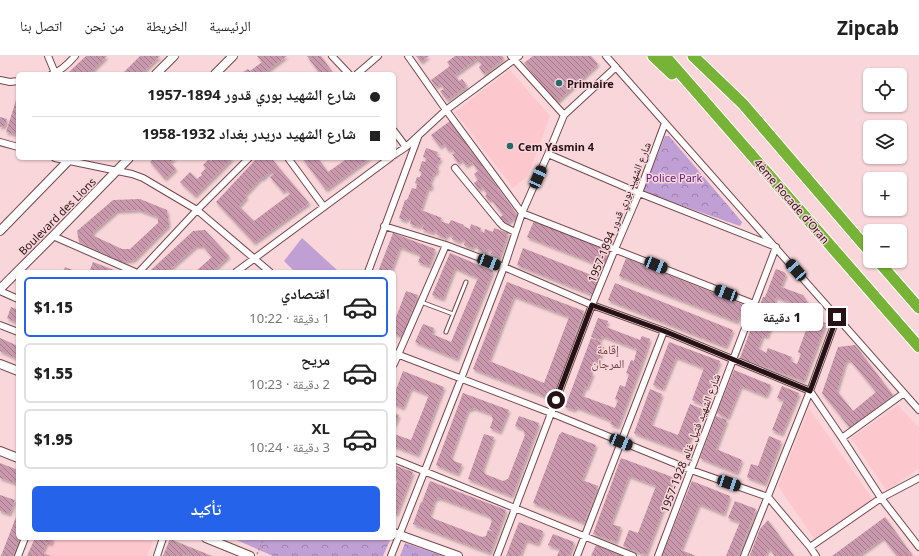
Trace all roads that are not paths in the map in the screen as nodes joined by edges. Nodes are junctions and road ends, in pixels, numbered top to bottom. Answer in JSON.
{"nodes":[{"id":1,"x":48,"y":56,"type":"edge"},
{"id":2,"x":76,"y":56,"type":"edge"},
{"id":3,"x":174,"y":56,"type":"edge"},
{"id":4,"x":233,"y":56,"type":"edge"},
{"id":5,"x":332,"y":56,"type":"edge"},
{"id":6,"x":378,"y":56,"type":"edge"},
{"id":7,"x":408,"y":56,"type":"edge"},
{"id":8,"x":606,"y":56,"type":"edge"},
{"id":9,"x":653,"y":56,"type":"edge"},
{"id":10,"x":665,"y":56,"type":"edge"},
{"id":11,"x":693,"y":56,"type":"edge"},
{"id":12,"x":704,"y":56,"type":"edge"},
{"id":13,"x":515,"y":57,"type":"edge"},
{"id":14,"x":616,"y":67,"type":"junction"},
{"id":15,"x":52,"y":72,"type":"edge"},
{"id":16,"x":56,"y":72,"type":"edge"},
{"id":17,"x":158,"y":72,"type":"edge"},
{"id":18,"x":219,"y":72,"type":"edge"},
{"id":19,"x":347,"y":72,"type":"edge"},
{"id":20,"x":359,"y":72,"type":"edge"},
{"id":21,"x":0,"y":80,"type":"edge"},
{"id":22,"x":16,"y":81,"type":"edge"},
{"id":23,"x":743,"y":104,"type":"junction"},
{"id":24,"x":446,"y":110,"type":"junction"},
{"id":25,"x":564,"y":115,"type":"junction"},
{"id":26,"x":665,"y":123,"type":"junction"},
{"id":27,"x":724,"y":124,"type":"junction"},
{"id":28,"x":396,"y":134,"type":"edge"},
{"id":29,"x":419,"y":134,"type":"junction"},
{"id":30,"x":0,"y":142,"type":"edge"},
{"id":31,"x":16,"y":146,"type":"edge"},
{"id":32,"x":406,"y":147,"type":"junction"},
{"id":33,"x":396,"y":154,"type":"edge"},
{"id":34,"x":548,"y":154,"type":"junction"},
{"id":35,"x":69,"y":160,"type":"edge"},
{"id":36,"x":74,"y":160,"type":"edge"},
{"id":37,"x":127,"y":160,"type":"edge"},
{"id":38,"x":247,"y":160,"type":"edge"},
{"id":39,"x":289,"y":160,"type":"edge"},
{"id":40,"x":387,"y":160,"type":"edge"},
{"id":41,"x":455,"y":168,"type":"dead end"},
{"id":42,"x":116,"y":171,"type":"junction"},
{"id":43,"x":639,"y":193,"type":"junction"},
{"id":44,"x":324,"y":207,"type":"junction"},
{"id":45,"x":197,"y":210,"type":"junction"},
{"id":46,"x":522,"y":213,"type":"junction"},
{"id":47,"x":384,"y":226,"type":"junction"},
{"id":48,"x":0,"y":231,"type":"edge"},
{"id":49,"x":516,"y":232,"type":"junction"},
{"id":50,"x":53,"y":236,"type":"junction"},
{"id":51,"x":863,"y":244,"type":"edge"},
{"id":52,"x":446,"y":245,"type":"junction"},
{"id":53,"x":776,"y":247,"type":"junction"},
{"id":54,"x":615,"y":249,"type":"junction"},
{"id":55,"x":254,"y":258,"type":"junction"},
{"id":56,"x":504,"y":267,"type":"junction"},
{"id":57,"x":884,"y":268,"type":"edge"},
{"id":58,"x":20,"y":270,"type":"edge"},
{"id":59,"x":130,"y":270,"type":"edge"},
{"id":60,"x":141,"y":270,"type":"edge"},
{"id":61,"x":239,"y":270,"type":"edge"},
{"id":62,"x":268,"y":270,"type":"edge"},
{"id":63,"x":369,"y":270,"type":"edge"},
{"id":64,"x":16,"y":274,"type":"edge"},
{"id":65,"x":466,"y":282,"type":"dead end"},
{"id":66,"x":0,"y":290,"type":"edge"},
{"id":67,"x":16,"y":298,"type":"edge"},
{"id":68,"x":421,"y":302,"type":"junction"},
{"id":69,"x":754,"y":304,"type":"junction"},
{"id":70,"x":592,"y":305,"type":"junction"},
{"id":71,"x":919,"y":308,"type":"edge"},
{"id":72,"x":453,"y":314,"type":"junction"},
{"id":73,"x":837,"y":317,"type":"junction"},
{"id":74,"x":0,"y":325,"type":"edge"},
{"id":75,"x":16,"y":331,"type":"edge"},
{"id":76,"x":664,"y":331,"type":"junction"},
{"id":77,"x":446,"y":332,"type":"dead end"},
{"id":78,"x":919,"y":347,"type":"edge"},
{"id":79,"x":396,"y":354,"type":"edge"},
{"id":80,"x":733,"y":359,"type":"junction"},
{"id":81,"x":0,"y":364,"type":"edge"},
{"id":82,"x":16,"y":371,"type":"edge"},
{"id":83,"x":461,"y":379,"type":"junction"},
{"id":84,"x":810,"y":391,"type":"junction"},
{"id":85,"x":904,"y":393,"type":"junction"},
{"id":86,"x":919,"y":410,"type":"edge"},
{"id":87,"x":551,"y":413,"type":"junction"},
{"id":88,"x":842,"y":438,"type":"junction"},
{"id":89,"x":621,"y":442,"type":"junction"},
{"id":90,"x":0,"y":451,"type":"edge"},
{"id":91,"x":16,"y":457,"type":"edge"},
{"id":92,"x":396,"y":460,"type":"edge"},
{"id":93,"x":691,"y":470,"type":"junction"},
{"id":94,"x":424,"y":471,"type":"junction"},
{"id":95,"x":919,"y":478,"type":"edge"},
{"id":96,"x":768,"y":497,"type":"junction"},
{"id":97,"x":881,"y":498,"type":"junction"},
{"id":98,"x":515,"y":508,"type":"junction"},
{"id":99,"x":396,"y":534,"type":"edge"},
{"id":100,"x":585,"y":537,"type":"junction"},
{"id":101,"x":24,"y":540,"type":"edge"},
{"id":102,"x":162,"y":540,"type":"edge"},
{"id":103,"x":211,"y":540,"type":"edge"},
{"id":104,"x":395,"y":540,"type":"edge"},
{"id":105,"x":810,"y":547,"type":"junction"},
{"id":106,"x":919,"y":547,"type":"edge"},
{"id":107,"x":18,"y":556,"type":"edge"},
{"id":108,"x":157,"y":556,"type":"edge"},
{"id":109,"x":250,"y":556,"type":"edge"},
{"id":110,"x":391,"y":556,"type":"edge"},
{"id":111,"x":458,"y":556,"type":"edge"},
{"id":112,"x":497,"y":556,"type":"edge"},
{"id":113,"x":577,"y":556,"type":"edge"},
{"id":114,"x":633,"y":556,"type":"edge"},
{"id":115,"x":658,"y":556,"type":"edge"},
{"id":116,"x":744,"y":556,"type":"edge"},
{"id":117,"x":816,"y":556,"type":"edge"}],
"edges":[{"from":1,"to":15,"type":"street"},
{"from":2,"to":16,"type":"street"},
{"from":3,"to":17,"type":"main road"},
{"from":4,"to":18,"type":"main road"},
{"from":5,"to":19,"type":"street"},
{"from":6,"to":20,"type":"street"},
{"from":7,"to":24,"type":"street"},
{"from":8,"to":14,"type":"street"},
{"from":9,"to":27,"type":"highway"},
{"from":10,"to":27,"type":"highway","name":"4ème Rocade d'Oran"},
{"from":11,"to":23,"type":"highway"},
{"from":12,"to":23,"type":"highway"},
{"from":13,"to":24,"type":"street"},
{"from":13,"to":25,"type":"street"},
{"from":14,"to":25,"type":"street"},
{"from":14,"to":26,"type":"street"},
{"from":21,"to":22,"type":"street"},
{"from":23,"to":51,"type":"highway"},
{"from":24,"to":29,"type":"street"},
{"from":24,"to":46,"type":"street"},
{"from":25,"to":34,"type":"street"},
{"from":26,"to":43,"type":"street","name":"شارع الشهيد بوري قدور 1894-1957"},
{"from":26,"to":53,"type":"street"},
{"from":27,"to":78,"type":"highway","name":"4ème Rocade d'Oran"},
{"from":28,"to":32,"type":"street"},
{"from":29,"to":32,"type":"street"},
{"from":29,"to":47,"type":"street"},
{"from":30,"to":31,"type":"street"},
{"from":32,"to":33,"type":"street"},
{"from":34,"to":43,"type":"street"},
{"from":34,"to":46,"type":"street"},
{"from":35,"to":48,"type":"main road"},
{"from":36,"to":42,"type":"street"},
{"from":37,"to":42,"type":"main road","name":"Boulevard des Lions"},
{"from":38,"to":45,"type":"street"},
{"from":39,"to":44,"type":"street"},
{"from":40,"to":44,"type":"street"},
{"from":41,"to":49,"type":"street"},
{"from":42,"to":45,"type":"street"},
{"from":42,"to":50,"type":"main road","name":"Boulevard des Lions"},
{"from":43,"to":53,"type":"street"},
{"from":43,"to":54,"type":"street","name":"شارع الشهيد بوري قدور 1894-1957"},
{"from":44,"to":55,"type":"street"},
{"from":45,"to":55,"type":"street"},
{"from":45,"to":60,"type":"street"},
{"from":46,"to":49,"type":"street"},
{"from":46,"to":54,"type":"street"},
{"from":47,"to":52,"type":"street"},
{"from":47,"to":63,"type":"street"},
{"from":49,"to":56,"type":"street"},
{"from":50,"to":58,"type":"main road","name":"Boulevard des Lions"},
{"from":50,"to":59,"type":"street"},
{"from":52,"to":56,"type":"street"},
{"from":52,"to":68,"type":"street"},
{"from":53,"to":69,"type":"street","name":"شارع الشهيد فتيل غالم 1928-1957"},
{"from":53,"to":73,"type":"street"},
{"from":54,"to":69,"type":"street"},
{"from":54,"to":70,"type":"street","name":"شارع الشهيد بوري قدور 1894-1957"},
{"from":55,"to":61,"type":"street"},
{"from":55,"to":62,"type":"street"},
{"from":56,"to":70,"type":"street"},
{"from":56,"to":83,"type":"street"},
{"from":57,"to":71,"type":"highway"},
{"from":64,"to":66,"type":"main road","name":"Boulevard des Lions"},
{"from":65,"to":72,"type":"lane"},
{"from":66,"to":67,"type":"street"},
{"from":68,"to":72,"type":"lane"},
{"from":68,"to":79,"type":"street"},
{"from":69,"to":80,"type":"street","name":"شارع الشهيد فتيل غالم 1928-1957"},
{"from":70,"to":76,"type":"street"},
{"from":70,"to":87,"type":"street","name":"شارع الشهيد بوري قدور 1894-1957"},
{"from":72,"to":77,"type":"lane"},
{"from":73,"to":84,"type":"street"},
{"from":73,"to":85,"type":"street"},
{"from":74,"to":75,"type":"street"},
{"from":76,"to":80,"type":"street"},
{"from":76,"to":89,"type":"street"},
{"from":79,"to":83,"type":"street"},
{"from":80,"to":84,"type":"street"},
{"from":80,"to":93,"type":"street","name":"شارع الشهيد فتيل غالم 1928-1957"},
{"from":81,"to":82,"type":"main road"},
{"from":83,"to":87,"type":"street"},
{"from":83,"to":94,"type":"street"},
{"from":84,"to":88,"type":"street"},
{"from":84,"to":96,"type":"street"},
{"from":85,"to":86,"type":"street"},
{"from":85,"to":88,"type":"street"},
{"from":87,"to":89,"type":"street"},
{"from":87,"to":98,"type":"street","name":"شارع الشهيد بوري قدور 1894-1957"},
{"from":88,"to":97,"type":"street"},
{"from":89,"to":93,"type":"street"},
{"from":89,"to":100,"type":"street"},
{"from":90,"to":91,"type":"main road"},
{"from":92,"to":94,"type":"street"},
{"from":93,"to":96,"type":"street"},
{"from":93,"to":115,"type":"street","name":"شارع الشهيد فتيل غالم 1928-1957"},
{"from":94,"to":98,"type":"street"},
{"from":94,"to":99,"type":"street"},
{"from":95,"to":97,"type":"street"},
{"from":96,"to":105,"type":"street"},
{"from":96,"to":116,"type":"street"},
{"from":97,"to":105,"type":"street"},
{"from":97,"to":106,"type":"street"},
{"from":98,"to":100,"type":"street"},
{"from":98,"to":112,"type":"street","name":"شارع الشهيد بوري قدور 1894-1957"},
{"from":99,"to":111,"type":"main road"},
{"from":100,"to":113,"type":"street"},
{"from":100,"to":114,"type":"street"},
{"from":101,"to":107,"type":"street"},
{"from":102,"to":108,"type":"street"},
{"from":103,"to":109,"type":"main road"},
{"from":104,"to":110,"type":"street"},
{"from":105,"to":117,"type":"street"}]}
